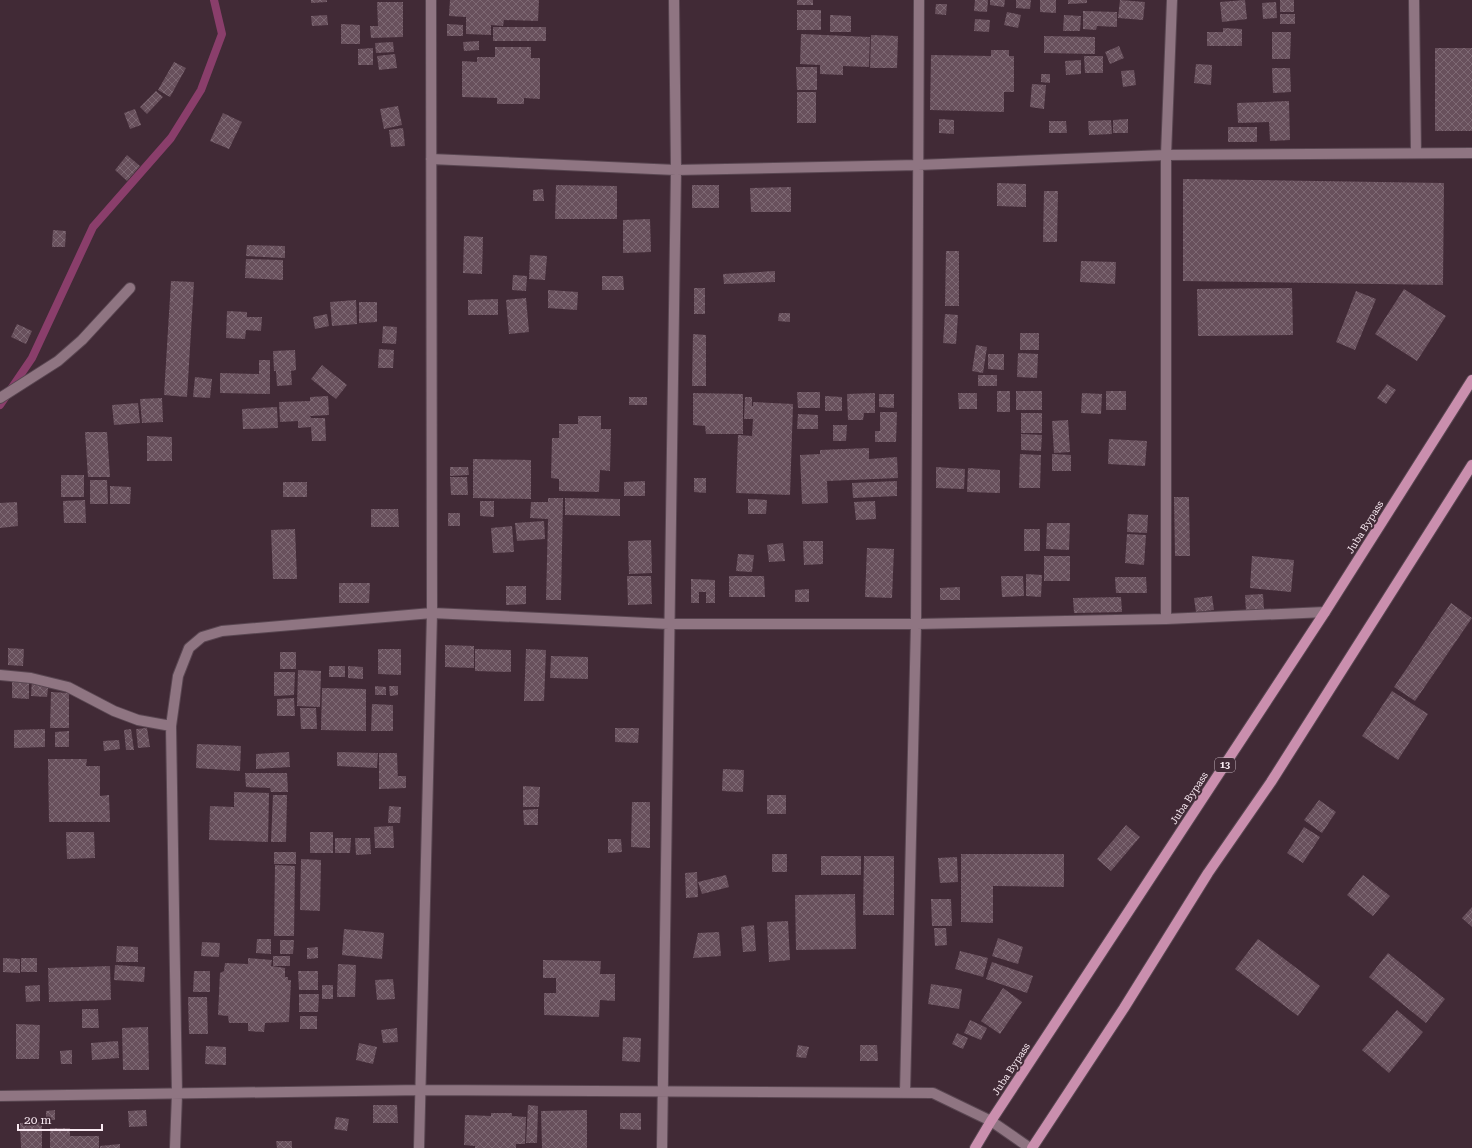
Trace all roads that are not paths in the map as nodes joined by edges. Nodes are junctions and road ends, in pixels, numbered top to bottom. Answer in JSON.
{"nodes":[{"id":1,"x":430,"y":0,"type":"edge"},
{"id":2,"x":674,"y":0,"type":"edge"},
{"id":3,"x":919,"y":0,"type":"edge"},
{"id":4,"x":1172,"y":0,"type":"edge"},
{"id":5,"x":1414,"y":0,"type":"edge"},
{"id":6,"x":1416,"y":153,"type":"junction"},
{"id":7,"x":1472,"y":153,"type":"edge"},
{"id":8,"x":1166,"y":155,"type":"junction"},
{"id":9,"x":431,"y":160,"type":"junction"},
{"id":10,"x":918,"y":165,"type":"junction"},
{"id":11,"x":676,"y":170,"type":"junction"},
{"id":12,"x":130,"y":288,"type":"dead end"},
{"id":13,"x":1472,"y":380,"type":"edge"},
{"id":14,"x":0,"y":398,"type":"edge"},
{"id":15,"x":1472,"y":464,"type":"edge"},
{"id":16,"x":1325,"y":612,"type":"junction"},
{"id":17,"x":432,"y":613,"type":"junction"},
{"id":18,"x":1166,"y":619,"type":"junction"},
{"id":19,"x":669,"y":624,"type":"junction"},
{"id":20,"x":916,"y":624,"type":"junction"},
{"id":21,"x":0,"y":675,"type":"edge"},
{"id":22,"x":171,"y":726,"type":"junction"},
{"id":23,"x":422,"y":1090,"type":"junction"},
{"id":24,"x":662,"y":1092,"type":"junction"},
{"id":25,"x":905,"y":1093,"type":"junction"},
{"id":26,"x":177,"y":1094,"type":"junction"},
{"id":27,"x":0,"y":1096,"type":"edge"},
{"id":28,"x":991,"y":1121,"type":"junction"},
{"id":29,"x":176,"y":1148,"type":"edge"},
{"id":30,"x":420,"y":1148,"type":"edge"},
{"id":31,"x":662,"y":1148,"type":"edge"},
{"id":32,"x":975,"y":1148,"type":"edge"},
{"id":33,"x":1031,"y":1148,"type":"edge"}],
"edges":[{"from":1,"to":9,"type":"street"},
{"from":2,"to":11,"type":"street"},
{"from":3,"to":10,"type":"street"},
{"from":4,"to":8,"type":"street"},
{"from":5,"to":6,"type":"street"},
{"from":6,"to":7,"type":"street"},
{"from":6,"to":8,"type":"street"},
{"from":8,"to":10,"type":"street"},
{"from":8,"to":18,"type":"street"},
{"from":9,"to":11,"type":"street"},
{"from":9,"to":17,"type":"street"},
{"from":10,"to":11,"type":"street"},
{"from":10,"to":20,"type":"street"},
{"from":11,"to":19,"type":"street"},
{"from":12,"to":14,"type":"street"},
{"from":13,"to":16,"type":"main road","name":"Juba Bypass","number":"13"},
{"from":15,"to":33,"type":"main road"},
{"from":16,"to":18,"type":"street"},
{"from":16,"to":28,"type":"main road","name":"Juba Bypass","number":"13"},
{"from":17,"to":19,"type":"street"},
{"from":17,"to":22,"type":"street"},
{"from":17,"to":23,"type":"street"},
{"from":18,"to":20,"type":"street"},
{"from":19,"to":20,"type":"street"},
{"from":19,"to":24,"type":"street"},
{"from":20,"to":25,"type":"street"},
{"from":21,"to":22,"type":"street"},
{"from":22,"to":26,"type":"street"},
{"from":23,"to":24,"type":"street"},
{"from":23,"to":26,"type":"street"},
{"from":23,"to":30,"type":"street"},
{"from":24,"to":25,"type":"street"},
{"from":24,"to":31,"type":"street"},
{"from":25,"to":28,"type":"street"},
{"from":26,"to":27,"type":"street"},
{"from":26,"to":29,"type":"street"},
{"from":28,"to":32,"type":"main road","name":"Juba Bypass","number":"13"},
{"from":28,"to":33,"type":"street"}]}
